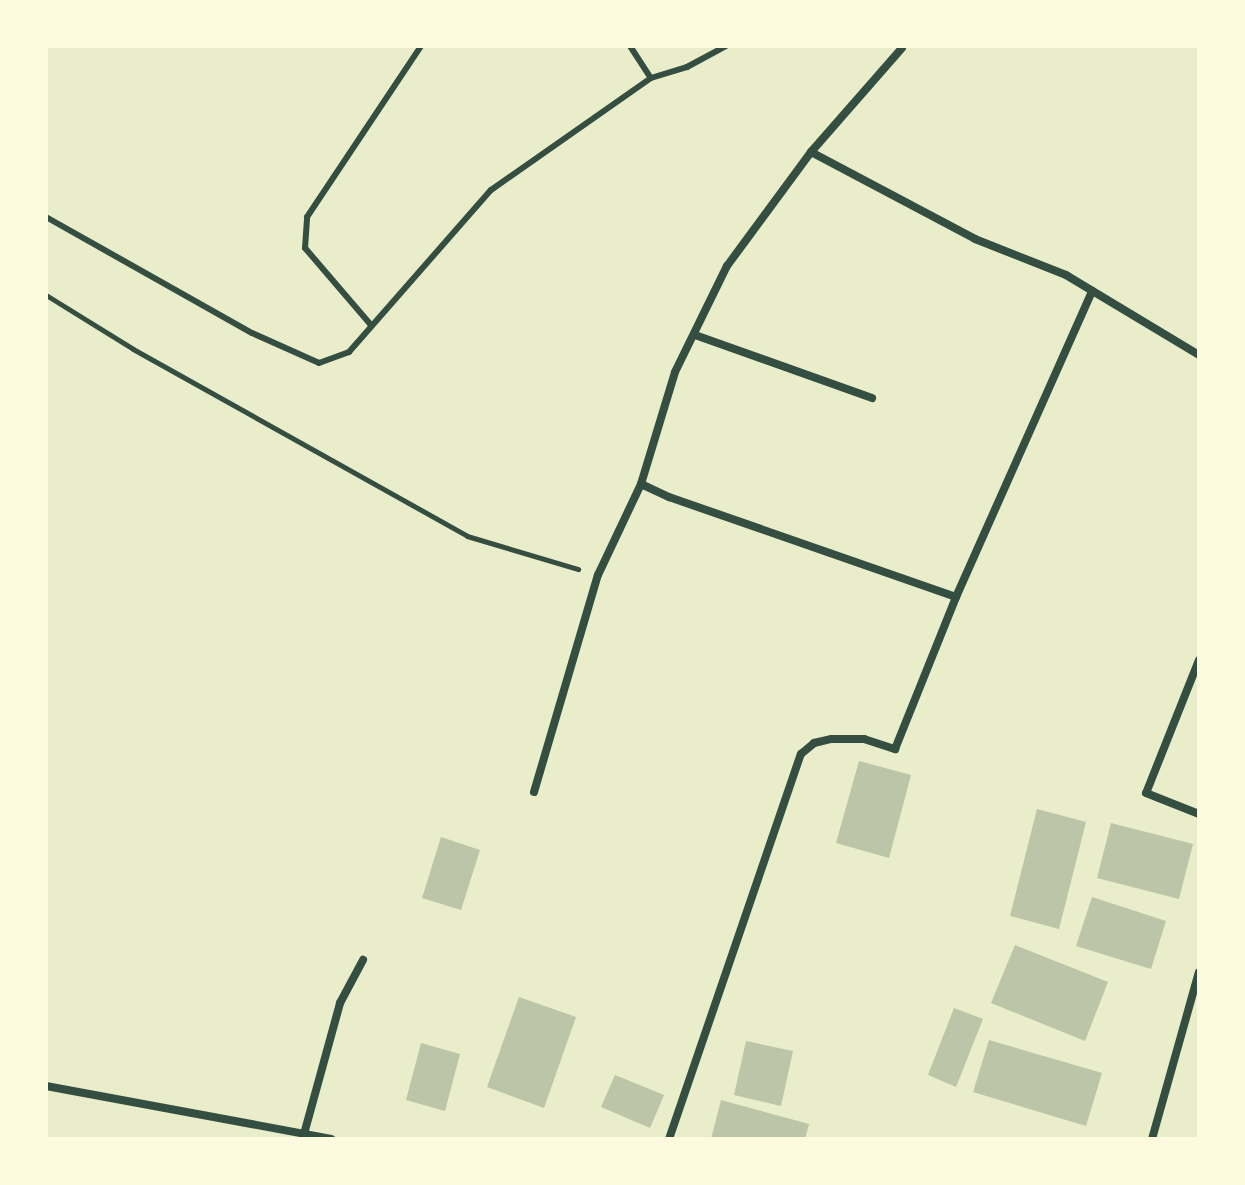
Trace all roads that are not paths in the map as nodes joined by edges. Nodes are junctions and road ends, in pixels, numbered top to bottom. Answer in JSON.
{"nodes":[{"id":1,"x":421,"y":46,"type":"edge"},
{"id":2,"x":630,"y":46,"type":"edge"},
{"id":3,"x":726,"y":46,"type":"edge"},
{"id":4,"x":902,"y":48,"type":"edge"},
{"id":5,"x":651,"y":78,"type":"junction"},
{"id":6,"x":811,"y":152,"type":"junction"},
{"id":7,"x":46,"y":217,"type":"edge"},
{"id":8,"x":1092,"y":291,"type":"junction"},
{"id":9,"x":371,"y":325,"type":"junction"},
{"id":10,"x":695,"y":335,"type":"junction"},
{"id":11,"x":1199,"y":355,"type":"edge"},
{"id":12,"x":872,"y":398,"type":"dead end"},
{"id":13,"x":641,"y":484,"type":"junction"},
{"id":14,"x":956,"y":597,"type":"junction"},
{"id":15,"x":1199,"y":660,"type":"edge"},
{"id":16,"x":534,"y":792,"type":"dead end"},
{"id":17,"x":1199,"y":814,"type":"edge"},
{"id":18,"x":363,"y":960,"type":"dead end"},
{"id":19,"x":1199,"y":972,"type":"edge"},
{"id":20,"x":46,"y":1086,"type":"edge"},
{"id":21,"x":304,"y":1134,"type":"junction"},
{"id":22,"x":331,"y":1139,"type":"edge"},
{"id":23,"x":669,"y":1139,"type":"edge"},
{"id":24,"x":1152,"y":1139,"type":"edge"}],
"edges":[{"from":1,"to":9,"type":"lane"},
{"from":2,"to":5,"type":"lane"},
{"from":3,"to":5,"type":"lane"},
{"from":4,"to":6,"type":"street"},
{"from":5,"to":9,"type":"lane"},
{"from":6,"to":8,"type":"street"},
{"from":6,"to":10,"type":"street"},
{"from":7,"to":9,"type":"lane"},
{"from":8,"to":11,"type":"street"},
{"from":8,"to":14,"type":"street"},
{"from":10,"to":12,"type":"street"},
{"from":10,"to":13,"type":"street"},
{"from":13,"to":14,"type":"street"},
{"from":13,"to":16,"type":"street"},
{"from":14,"to":23,"type":"street"},
{"from":15,"to":17,"type":"street"},
{"from":18,"to":21,"type":"street"},
{"from":19,"to":24,"type":"street"},
{"from":20,"to":21,"type":"street"},
{"from":21,"to":22,"type":"street"}]}
